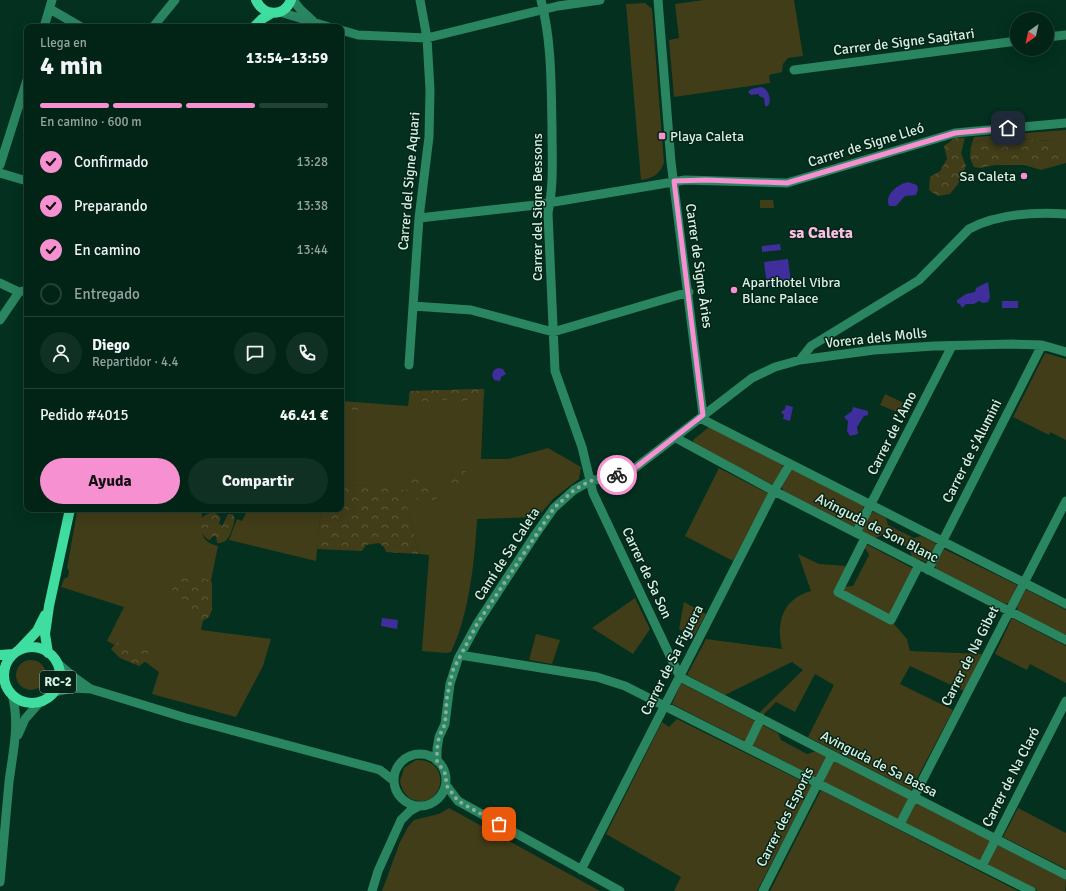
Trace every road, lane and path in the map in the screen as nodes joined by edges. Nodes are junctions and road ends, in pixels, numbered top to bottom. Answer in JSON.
{"nodes":[{"id":1,"x":175,"y":0,"type":"edge"},
{"id":2,"x":292,"y":0,"type":"edge"},
{"id":3,"x":420,"y":0,"type":"edge"},
{"id":4,"x":600,"y":0,"type":"edge"},
{"id":5,"x":658,"y":0,"type":"edge"},
{"id":6,"x":257,"y":3,"type":"edge"},
{"id":7,"x":51,"y":4,"type":"edge"},
{"id":8,"x":542,"y":5,"type":"edge"},
{"id":9,"x":276,"y":13,"type":"junction"},
{"id":10,"x":314,"y":22,"type":"junction"},
{"id":11,"x":45,"y":24,"type":"edge"},
{"id":12,"x":77,"y":24,"type":"edge"},
{"id":13,"x":155,"y":24,"type":"edge"},
{"id":14,"x":254,"y":24,"type":"edge"},
{"id":15,"x":256,"y":24,"type":"edge"},
{"id":16,"x":320,"y":24,"type":"edge"},
{"id":17,"x":344,"y":31,"type":"edge"},
{"id":18,"x":1066,"y":35,"type":"edge"},
{"id":19,"x":1054,"y":36,"type":"edge"},
{"id":20,"x":427,"y":38,"type":"junction"},
{"id":21,"x":1010,"y":42,"type":"edge"},
{"id":22,"x":794,"y":70,"type":"dead end"},
{"id":23,"x":24,"y":89,"type":"edge"},
{"id":24,"x":1066,"y":123,"type":"edge"},
{"id":25,"x":0,"y":164,"type":"edge"},
{"id":26,"x":0,"y":173,"type":"edge"},
{"id":27,"x":24,"y":181,"type":"edge"},
{"id":28,"x":674,"y":181,"type":"junction"},
{"id":29,"x":550,"y":202,"type":"junction"},
{"id":30,"x":1066,"y":214,"type":"edge"},
{"id":31,"x":419,"y":218,"type":"junction"},
{"id":32,"x":0,"y":283,"type":"edge"},
{"id":33,"x":23,"y":291,"type":"edge"},
{"id":34,"x":689,"y":292,"type":"junction"},
{"id":35,"x":412,"y":306,"type":"junction"},
{"id":36,"x":0,"y":320,"type":"edge"},
{"id":37,"x":553,"y":332,"type":"junction"},
{"id":38,"x":1042,"y":345,"type":"junction"},
{"id":39,"x":952,"y":346,"type":"junction"},
{"id":40,"x":1066,"y":352,"type":"edge"},
{"id":41,"x":800,"y":360,"type":"junction"},
{"id":42,"x":409,"y":365,"type":"dead end"},
{"id":43,"x":702,"y":417,"type":"junction"},
{"id":44,"x":676,"y":438,"type":"junction"},
{"id":45,"x":790,"y":464,"type":"junction"},
{"id":46,"x":590,"y":481,"type":"junction"},
{"id":47,"x":774,"y":491,"type":"junction"},
{"id":48,"x":1066,"y":501,"type":"edge"},
{"id":49,"x":871,"y":505,"type":"junction"},
{"id":50,"x":69,"y":512,"type":"edge"},
{"id":51,"x":856,"y":533,"type":"junction"},
{"id":52,"x":865,"y":538,"type":"junction"},
{"id":53,"x":942,"y":541,"type":"junction"},
{"id":54,"x":919,"y":565,"type":"junction"},
{"id":55,"x":928,"y":570,"type":"junction"},
{"id":56,"x":1024,"y":583,"type":"junction"},
{"id":57,"x":1066,"y":604,"type":"edge"},
{"id":58,"x":49,"y":606,"type":"junction"},
{"id":59,"x":1009,"y":611,"type":"junction"},
{"id":60,"x":1066,"y":640,"type":"edge"},
{"id":61,"x":16,"y":652,"type":"junction"},
{"id":62,"x":48,"y":653,"type":"junction"},
{"id":63,"x":0,"y":655,"type":"edge"},
{"id":64,"x":460,"y":655,"type":"junction"},
{"id":65,"x":56,"y":662,"type":"junction"},
{"id":66,"x":680,"y":677,"type":"junction"},
{"id":67,"x":3,"y":683,"type":"edge"},
{"id":68,"x":91,"y":689,"type":"junction"},
{"id":69,"x":54,"y":692,"type":"junction"},
{"id":70,"x":12,"y":694,"type":"junction"},
{"id":71,"x":1066,"y":701,"type":"edge"},
{"id":72,"x":40,"y":702,"type":"junction"},
{"id":73,"x":665,"y":705,"type":"junction"},
{"id":74,"x":761,"y":718,"type":"junction"},
{"id":75,"x":439,"y":737,"type":"junction"},
{"id":76,"x":15,"y":742,"type":"junction"},
{"id":77,"x":747,"y":746,"type":"junction"},
{"id":78,"x":422,"y":754,"type":"junction"},
{"id":79,"x":832,"y":755,"type":"junction"},
{"id":80,"x":437,"y":761,"type":"junction"},
{"id":81,"x":399,"y":765,"type":"junction"},
{"id":82,"x":380,"y":770,"type":"junction"},
{"id":83,"x":394,"y":782,"type":"junction"},
{"id":84,"x":818,"y":783,"type":"junction"},
{"id":85,"x":446,"y":785,"type":"junction"},
{"id":86,"x":400,"y":796,"type":"junction"},
{"id":87,"x":914,"y":797,"type":"junction"},
{"id":88,"x":436,"y":801,"type":"junction"},
{"id":89,"x":458,"y":801,"type":"junction"},
{"id":90,"x":419,"y":806,"type":"junction"},
{"id":91,"x":401,"y":820,"type":"junction"},
{"id":92,"x":900,"y":824,"type":"junction"},
{"id":93,"x":995,"y":839,"type":"junction"},
{"id":94,"x":982,"y":866,"type":"junction"},
{"id":95,"x":581,"y":870,"type":"junction"},
{"id":96,"x":1066,"y":875,"type":"edge"},
{"id":97,"x":0,"y":882,"type":"edge"},
{"id":98,"x":372,"y":891,"type":"edge"},
{"id":99,"x":620,"y":891,"type":"edge"},
{"id":100,"x":763,"y":891,"type":"edge"},
{"id":101,"x":1031,"y":891,"type":"edge"}],
"edges":[{"from":1,"to":13,"type":"street"},
{"from":2,"to":9,"type":"main road"},
{"from":2,"to":10,"type":"street"},
{"from":3,"to":20,"type":"street","name":"Carrer del Signe Aquari"},
{"from":4,"to":8,"type":"street"},
{"from":5,"to":28,"type":"street","name":"Carrer de Signe Àries"},
{"from":6,"to":9,"type":"main road"},
{"from":6,"to":14,"type":"main road"},
{"from":7,"to":11,"type":"street"},
{"from":7,"to":12,"type":"street"},
{"from":8,"to":20,"type":"street"},
{"from":8,"to":29,"type":"street","name":"Carrer del Signe Bessons"},
{"from":9,"to":10,"type":"street"},
{"from":9,"to":15,"type":"main road"},
{"from":10,"to":16,"type":"street"},
{"from":17,"to":20,"type":"street"},
{"from":18,"to":19,"type":"street"},
{"from":20,"to":31,"type":"street","name":"Carrer del Signe Aquari"},
{"from":21,"to":22,"type":"street","name":"Carrer de Signe Sagitari"},
{"from":23,"to":25,"type":"street"},
{"from":24,"to":28,"type":"street","name":"Carrer de Signe Lleó"},
{"from":26,"to":27,"type":"street"},
{"from":28,"to":29,"type":"street","name":"Carrer de Signe Lleó"},
{"from":28,"to":34,"type":"street","name":"Carrer de Signe Àries"},
{"from":29,"to":31,"type":"street","name":"Carrer de Signe Lleó"},
{"from":29,"to":37,"type":"street","name":"Carrer del Signe Bessons"},
{"from":30,"to":41,"type":"street"},
{"from":31,"to":35,"type":"street","name":"Carrer del Signe Aquari"},
{"from":32,"to":33,"type":"street"},
{"from":33,"to":36,"type":"street"},
{"from":34,"to":37,"type":"street"},
{"from":34,"to":43,"type":"street","name":"Carrer de Signe Àries"},
{"from":35,"to":37,"type":"street"},
{"from":35,"to":42,"type":"street","name":"Carrer del Signe Aquari"},
{"from":37,"to":46,"type":"street","name":"Carrer del Signe Bessons"},
{"from":38,"to":39,"type":"street","name":"Vorera dels Molls"},
{"from":38,"to":40,"type":"street","name":"Vorera dels Molls"},
{"from":38,"to":53,"type":"street","name":"Carrer de s'Alumini"},
{"from":39,"to":41,"type":"street","name":"Vorera dels Molls"},
{"from":39,"to":49,"type":"street","name":"Carrer de l'Amo"},
{"from":41,"to":43,"type":"street","name":"Vorera dels Molls"},
{"from":43,"to":44,"type":"street","name":"Camí de Sa Caleta"},
{"from":43,"to":45,"type":"street","name":"Avinguda de Son Blanc"},
{"from":44,"to":46,"type":"street","name":"Camí de Sa Caleta"},
{"from":44,"to":47,"type":"street","name":"Avinguda de Son Blanc"},
{"from":45,"to":47,"type":"street","name":"Carrer de Sa Figuera"},
{"from":45,"to":49,"type":"street","name":"Avinguda de Son Blanc"},
{"from":46,"to":64,"type":"street","name":"Camí de Sa Caleta"},
{"from":46,"to":66,"type":"street","name":"Carrer de Sa Son"},
{"from":47,"to":51,"type":"street","name":"Avinguda de Son Blanc"},
{"from":47,"to":66,"type":"street","name":"Carrer de Sa Figuera"},
{"from":48,"to":56,"type":"street","name":"Carrer de Na Gibet"},
{"from":49,"to":51,"type":"street","name":"Carrer de l'Amo"},
{"from":49,"to":53,"type":"street","name":"Avinguda de Son Blanc"},
{"from":50,"to":58,"type":"main road"},
{"from":51,"to":52,"type":"street","name":"Avinguda de Son Blanc"},
{"from":52,"to":54,"type":"street","name":"Avinguda de Son Blanc"},
{"from":52,"to":54,"type":"street"},
{"from":53,"to":55,"type":"street","name":"Carrer de s'Alumini"},
{"from":53,"to":56,"type":"street","name":"Avinguda de Son Blanc"},
{"from":54,"to":55,"type":"street","name":"Avinguda de Son Blanc"},
{"from":55,"to":59,"type":"street","name":"Avinguda de Son Blanc"},
{"from":56,"to":57,"type":"street","name":"Avinguda de Son Blanc"},
{"from":56,"to":59,"type":"street","name":"Carrer de Na Gibet"},
{"from":58,"to":61,"type":"main road"},
{"from":58,"to":62,"type":"main road"},
{"from":59,"to":60,"type":"street","name":"Avinguda de Son Blanc"},
{"from":59,"to":87,"type":"street","name":"Carrer de Na Gibet"},
{"from":61,"to":62,"type":"main road","number":"RC-2"},
{"from":61,"to":63,"type":"main road","number":"RC-2"},
{"from":61,"to":67,"type":"main road"},
{"from":62,"to":65,"type":"main road","number":"RC-2"},
{"from":64,"to":73,"type":"street"},
{"from":64,"to":75,"type":"street","name":"Camí de Sa Caleta"},
{"from":65,"to":68,"type":"street"},
{"from":65,"to":69,"type":"main road","number":"RC-2"},
{"from":66,"to":73,"type":"street","name":"Carrer de Sa Figuera"},
{"from":66,"to":74,"type":"street","name":"Avinguda de Sa Bassa"},
{"from":67,"to":70,"type":"main road"},
{"from":68,"to":69,"type":"street"},
{"from":68,"to":82,"type":"street"},
{"from":69,"to":72,"type":"main road","number":"RC-2"},
{"from":70,"to":72,"type":"main road","number":"RC-2"},
{"from":70,"to":76,"type":"street"},
{"from":71,"to":93,"type":"street","name":"Carrer de Na Claró"},
{"from":72,"to":76,"type":"street"},
{"from":73,"to":77,"type":"street"},
{"from":73,"to":95,"type":"street","name":"Carrer de Sa Figuera"},
{"from":74,"to":77,"type":"street"},
{"from":74,"to":79,"type":"street","name":"Avinguda de Sa Bassa"},
{"from":75,"to":78,"type":"street","name":"Camí de Sa Caleta"},
{"from":75,"to":80,"type":"street","name":"Camí de Sa Caleta"},
{"from":76,"to":97,"type":"street"},
{"from":77,"to":84,"type":"street"},
{"from":78,"to":80,"type":"street"},
{"from":78,"to":81,"type":"street"},
{"from":79,"to":84,"type":"street","name":"Carrer des Esports"},
{"from":79,"to":87,"type":"street","name":"Avinguda de Sa Bassa"},
{"from":80,"to":85,"type":"street"},
{"from":81,"to":82,"type":"street"},
{"from":81,"to":83,"type":"street"},
{"from":82,"to":83,"type":"street"},
{"from":83,"to":86,"type":"street"},
{"from":84,"to":92,"type":"street"},
{"from":84,"to":100,"type":"street","name":"Carrer des Esports"},
{"from":85,"to":88,"type":"street"},
{"from":85,"to":89,"type":"street"},
{"from":86,"to":90,"type":"street"},
{"from":86,"to":91,"type":"street"},
{"from":87,"to":92,"type":"street","name":"Carrer de Na Gibet"},
{"from":87,"to":93,"type":"street","name":"Avinguda de Sa Bassa"},
{"from":88,"to":89,"type":"street"},
{"from":88,"to":90,"type":"street"},
{"from":89,"to":95,"type":"street"},
{"from":90,"to":91,"type":"street"},
{"from":91,"to":98,"type":"street"},
{"from":92,"to":94,"type":"street"},
{"from":93,"to":94,"type":"street","name":"Carrer de Na Claró"},
{"from":93,"to":96,"type":"street","name":"Avinguda de Sa Bassa"},
{"from":94,"to":101,"type":"street"},
{"from":95,"to":99,"type":"street"}]}
